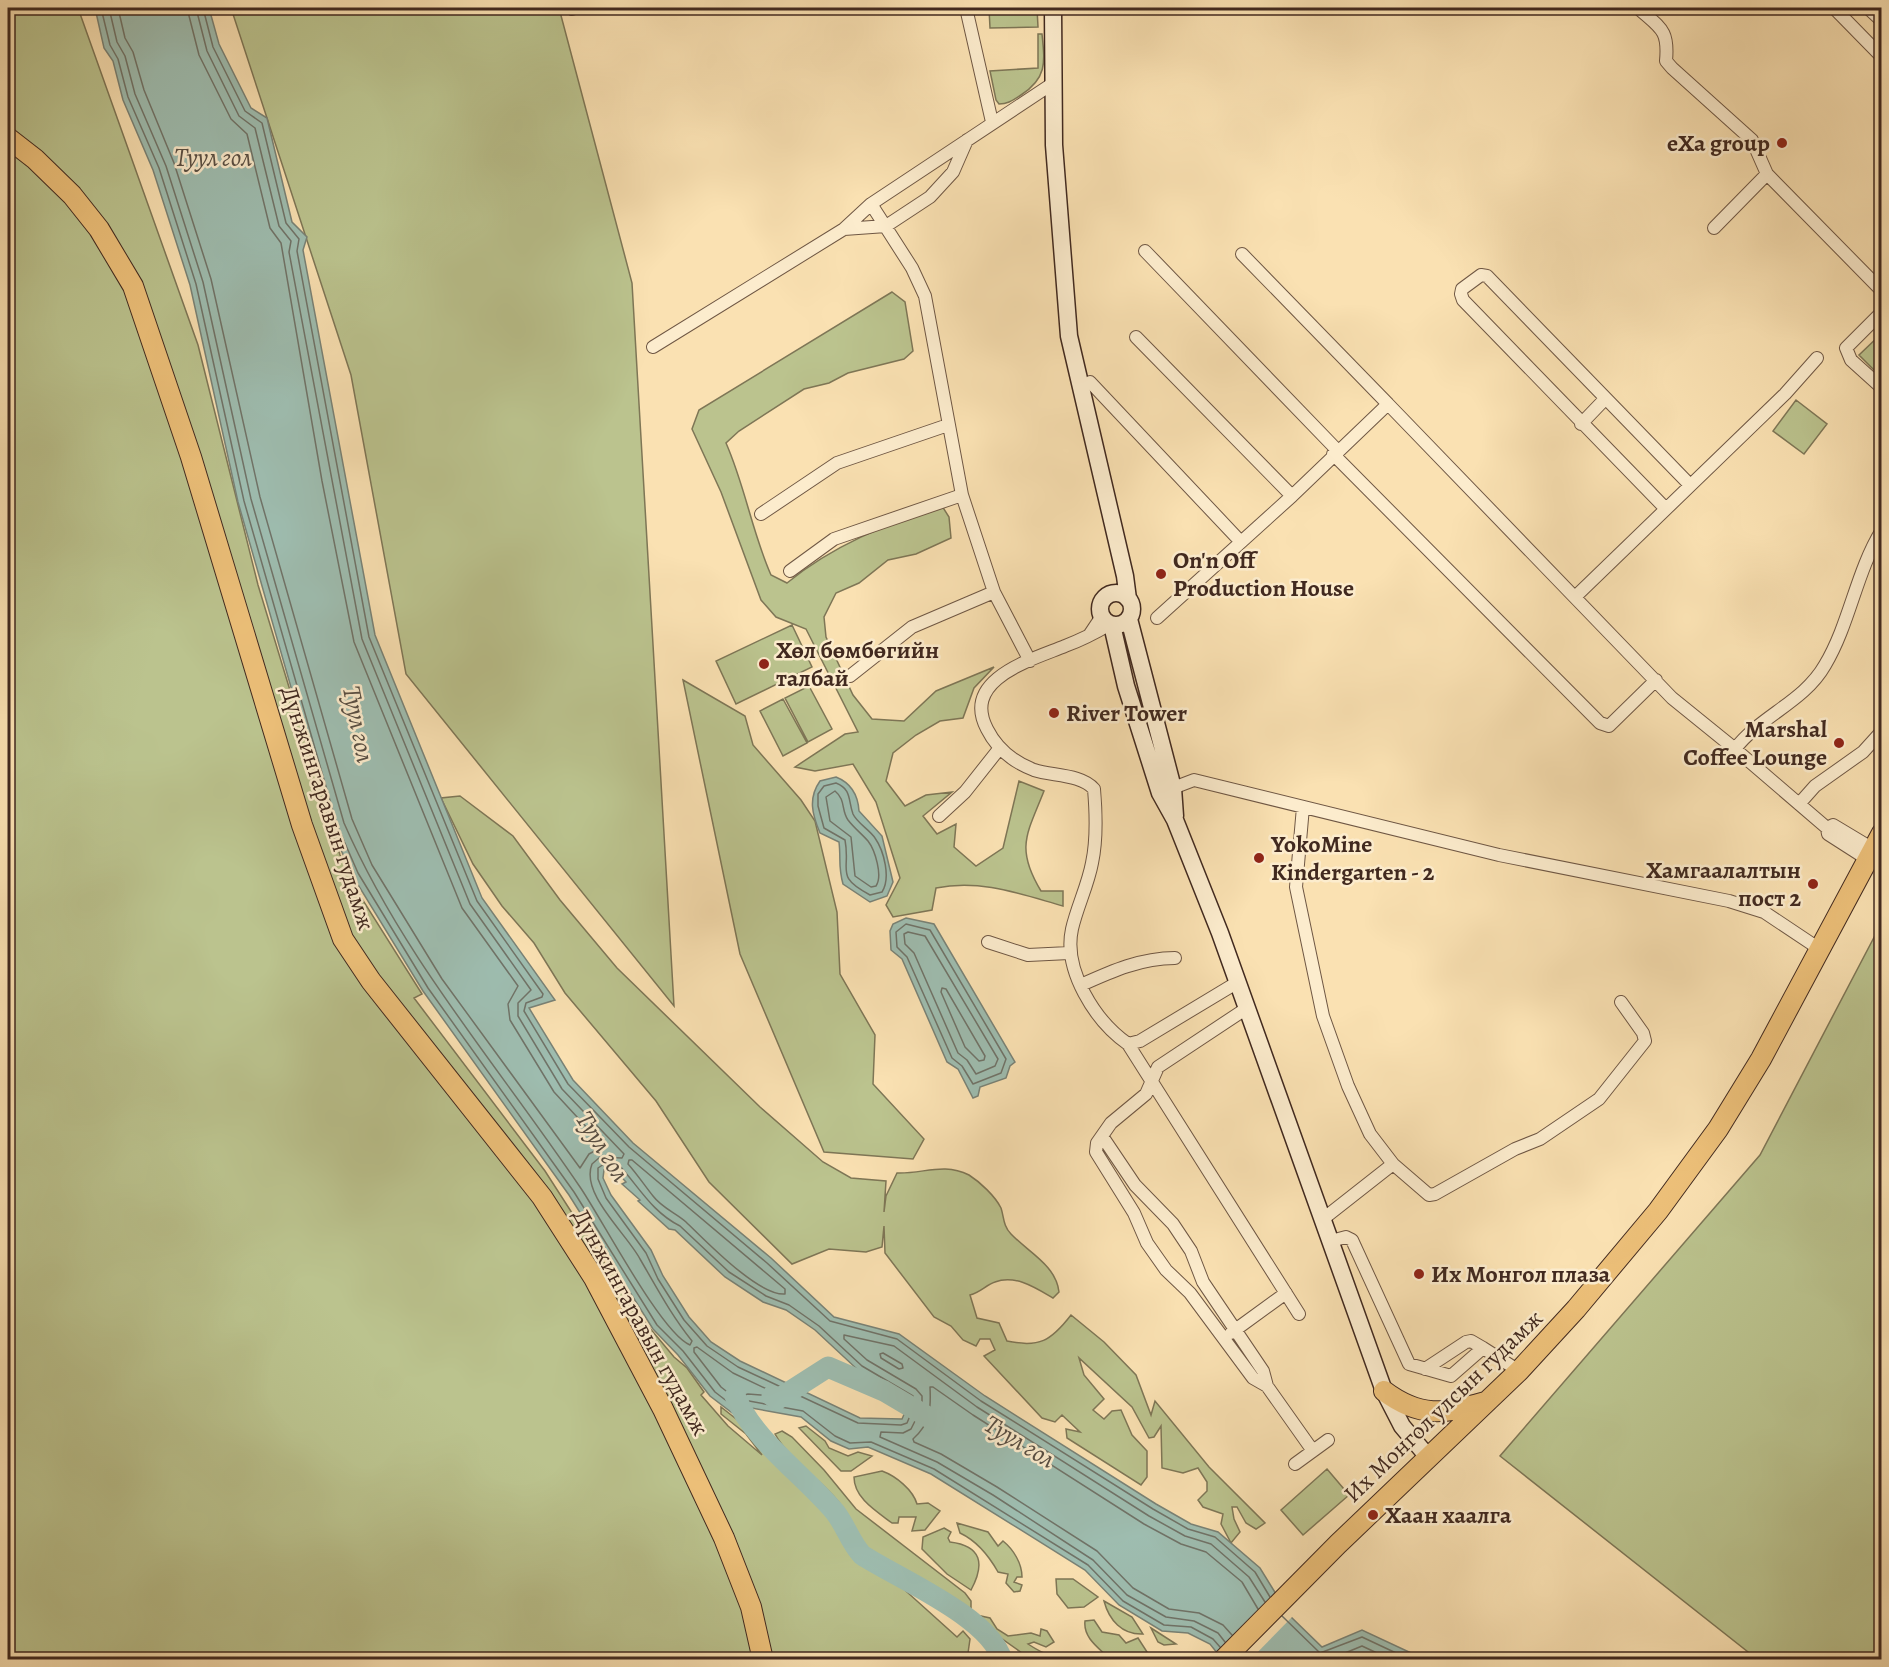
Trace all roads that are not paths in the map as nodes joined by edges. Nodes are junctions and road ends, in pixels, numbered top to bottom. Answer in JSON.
{"nodes":[{"id":1,"x":966,"y":8,"type":"edge"},
{"id":2,"x":1053,"y":8,"type":"edge"},
{"id":3,"x":1638,"y":8,"type":"edge"},
{"id":4,"x":1834,"y":8,"type":"edge"},
{"id":5,"x":1868,"y":8,"type":"edge"},
{"id":6,"x":1881,"y":21,"type":"edge"},
{"id":7,"x":1881,"y":57,"type":"edge"},
{"id":8,"x":1052,"y":84,"type":"junction"},
{"id":9,"x":992,"y":122,"type":"junction"},
{"id":10,"x":8,"y":138,"type":"edge"},
{"id":11,"x":967,"y":140,"type":"junction"},
{"id":12,"x":1767,"y":174,"type":"junction"},
{"id":13,"x":871,"y":204,"type":"junction"},
{"id":14,"x":886,"y":226,"type":"junction"},
{"id":15,"x":1714,"y":228,"type":"dead end"},
{"id":16,"x":844,"y":229,"type":"junction"},
{"id":17,"x":1145,"y":252,"type":"dead end"},
{"id":18,"x":1242,"y":254,"type":"dead end"},
{"id":19,"x":1881,"y":291,"type":"edge"},
{"id":20,"x":1881,"y":312,"type":"edge"},
{"id":21,"x":1136,"y":337,"type":"dead end"},
{"id":22,"x":653,"y":347,"type":"dead end"},
{"id":23,"x":1817,"y":358,"type":"dead end"},
{"id":24,"x":1089,"y":382,"type":"dead end"},
{"id":25,"x":1881,"y":388,"type":"edge"},
{"id":26,"x":1604,"y":400,"type":"junction"},
{"id":27,"x":1388,"y":404,"type":"junction"},
{"id":28,"x":1581,"y":424,"type":"junction"},
{"id":29,"x":948,"y":425,"type":"junction"},
{"id":30,"x":1335,"y":452,"type":"junction"},
{"id":31,"x":1690,"y":485,"type":"junction"},
{"id":32,"x":962,"y":495,"type":"junction"},
{"id":33,"x":1292,"y":496,"type":"junction"},
{"id":34,"x":1666,"y":509,"type":"junction"},
{"id":35,"x":761,"y":514,"type":"dead end"},
{"id":36,"x":1881,"y":530,"type":"edge"},
{"id":37,"x":1240,"y":541,"type":"junction"},
{"id":38,"x":1121,"y":559,"type":"junction"},
{"id":39,"x":790,"y":571,"type":"dead end"},
{"id":40,"x":994,"y":592,"type":"junction"},
{"id":41,"x":1112,"y":594,"type":"junction"},
{"id":42,"x":1575,"y":597,"type":"junction"},
{"id":43,"x":1128,"y":599,"type":"junction"},
{"id":44,"x":1157,"y":618,"type":"dead end"},
{"id":45,"x":1129,"y":619,"type":"junction"},
{"id":46,"x":1108,"y":622,"type":"junction"},
{"id":47,"x":1030,"y":661,"type":"junction"},
{"id":48,"x":850,"y":676,"type":"dead end"},
{"id":49,"x":1656,"y":681,"type":"junction"},
{"id":50,"x":1881,"y":730,"type":"edge"},
{"id":51,"x":999,"y":749,"type":"junction"},
{"id":52,"x":1735,"y":749,"type":"junction"},
{"id":53,"x":1173,"y":788,"type":"junction"},
{"id":54,"x":1799,"y":804,"type":"junction"},
{"id":55,"x":1303,"y":807,"type":"junction"},
{"id":56,"x":939,"y":816,"type":"dead end"},
{"id":57,"x":1175,"y":820,"type":"junction"},
{"id":58,"x":1874,"y":847,"type":"edge"},
{"id":59,"x":988,"y":942,"type":"dead end"},
{"id":60,"x":1821,"y":950,"type":"junction"},
{"id":61,"x":1070,"y":953,"type":"junction"},
{"id":62,"x":1175,"y":958,"type":"dead end"},
{"id":63,"x":1238,"y":982,"type":"junction"},
{"id":64,"x":1081,"y":985,"type":"junction"},
{"id":65,"x":1621,"y":1002,"type":"dead end"},
{"id":66,"x":1247,"y":1008,"type":"junction"},
{"id":67,"x":1128,"y":1044,"type":"junction"},
{"id":68,"x":1152,"y":1082,"type":"junction"},
{"id":69,"x":1102,"y":1136,"type":"junction"},
{"id":70,"x":1393,"y":1164,"type":"junction"},
{"id":71,"x":1323,"y":1218,"type":"junction"},
{"id":72,"x":1331,"y":1241,"type":"junction"},
{"id":73,"x":1286,"y":1293,"type":"junction"},
{"id":74,"x":1299,"y":1314,"type":"dead end"},
{"id":75,"x":1235,"y":1329,"type":"junction"},
{"id":76,"x":1223,"y":1338,"type":"junction"},
{"id":77,"x":1483,"y":1347,"type":"junction"},
{"id":78,"x":1425,"y":1369,"type":"junction"},
{"id":79,"x":1519,"y":1371,"type":"junction"},
{"id":80,"x":1267,"y":1386,"type":"junction"},
{"id":81,"x":1384,"y":1391,"type":"junction"},
{"id":82,"x":1488,"y":1402,"type":"junction"},
{"id":83,"x":1328,"y":1440,"type":"dead end"},
{"id":84,"x":1313,"y":1451,"type":"junction"},
{"id":85,"x":1428,"y":1457,"type":"junction"},
{"id":86,"x":1295,"y":1464,"type":"dead end"},
{"id":87,"x":763,"y":1659,"type":"edge"},
{"id":88,"x":1223,"y":1659,"type":"edge"}],
"edges":[{"from":1,"to":9,"type":"street"},
{"from":2,"to":8,"type":"street"},
{"from":3,"to":12,"type":"street"},
{"from":4,"to":7,"type":"street"},
{"from":5,"to":6,"type":"street"},
{"from":8,"to":9,"type":"street"},
{"from":8,"to":38,"type":"street"},
{"from":9,"to":11,"type":"street"},
{"from":10,"to":87,"type":"main road","name":"Дүнжингаравын гудамж"},
{"from":11,"to":13,"type":"street"},
{"from":11,"to":14,"type":"street"},
{"from":12,"to":15,"type":"street"},
{"from":12,"to":19,"type":"street"},
{"from":13,"to":14,"type":"street"},
{"from":13,"to":16,"type":"street"},
{"from":14,"to":16,"type":"street"},
{"from":14,"to":29,"type":"street"},
{"from":16,"to":22,"type":"street"},
{"from":17,"to":30,"type":"street"},
{"from":18,"to":27,"type":"street"},
{"from":20,"to":25,"type":"street"},
{"from":21,"to":33,"type":"street"},
{"from":23,"to":31,"type":"street"},
{"from":24,"to":37,"type":"street"},
{"from":26,"to":28,"type":"street"},
{"from":26,"to":28,"type":"street"},
{"from":26,"to":31,"type":"street"},
{"from":27,"to":30,"type":"street"},
{"from":27,"to":42,"type":"street"},
{"from":28,"to":34,"type":"street"},
{"from":29,"to":32,"type":"street"},
{"from":29,"to":35,"type":"street"},
{"from":30,"to":33,"type":"street"},
{"from":30,"to":49,"type":"street"},
{"from":31,"to":34,"type":"street"},
{"from":32,"to":39,"type":"street"},
{"from":32,"to":40,"type":"street"},
{"from":33,"to":37,"type":"street"},
{"from":34,"to":42,"type":"street"},
{"from":36,"to":52,"type":"street"},
{"from":37,"to":44,"type":"street"},
{"from":38,"to":41,"type":"street"},
{"from":38,"to":43,"type":"street"},
{"from":40,"to":47,"type":"street"},
{"from":40,"to":48,"type":"street"},
{"from":41,"to":43,"type":"street"},
{"from":41,"to":46,"type":"street"},
{"from":42,"to":49,"type":"street"},
{"from":43,"to":45,"type":"street"},
{"from":45,"to":46,"type":"street"},
{"from":45,"to":53,"type":"street"},
{"from":46,"to":47,"type":"street"},
{"from":46,"to":57,"type":"street"},
{"from":47,"to":51,"type":"street"},
{"from":49,"to":52,"type":"street"},
{"from":50,"to":54,"type":"street"},
{"from":51,"to":56,"type":"street"},
{"from":51,"to":61,"type":"street"},
{"from":52,"to":54,"type":"street"},
{"from":53,"to":55,"type":"street"},
{"from":53,"to":57,"type":"street"},
{"from":54,"to":58,"type":"street"},
{"from":55,"to":60,"type":"street"},
{"from":55,"to":70,"type":"street"},
{"from":57,"to":63,"type":"street"},
{"from":58,"to":60,"type":"main road","name":"Их Монгол улсын гудамж"},
{"from":59,"to":61,"type":"street"},
{"from":60,"to":79,"type":"main road","name":"Их Монгол улсын гудамж"},
{"from":61,"to":64,"type":"street"},
{"from":62,"to":64,"type":"street"},
{"from":63,"to":66,"type":"street"},
{"from":63,"to":67,"type":"street"},
{"from":64,"to":67,"type":"street"},
{"from":65,"to":70,"type":"street"},
{"from":66,"to":68,"type":"street"},
{"from":66,"to":71,"type":"street"},
{"from":67,"to":68,"type":"street"},
{"from":68,"to":69,"type":"street"},
{"from":68,"to":73,"type":"street"},
{"from":69,"to":75,"type":"street"},
{"from":69,"to":76,"type":"street"},
{"from":70,"to":71,"type":"street"},
{"from":71,"to":72,"type":"street"},
{"from":72,"to":78,"type":"street"},
{"from":72,"to":81,"type":"street"},
{"from":73,"to":74,"type":"street"},
{"from":73,"to":75,"type":"street"},
{"from":75,"to":76,"type":"street"},
{"from":75,"to":80,"type":"street"},
{"from":76,"to":80,"type":"street"},
{"from":77,"to":78,"type":"street"},
{"from":77,"to":78,"type":"street"},
{"from":77,"to":79,"type":"street"},
{"from":79,"to":82,"type":"main road","name":"Их Монгол улсын гудамж"},
{"from":80,"to":84,"type":"street"},
{"from":81,"to":82,"type":"main road"},
{"from":81,"to":85,"type":"street"},
{"from":82,"to":85,"type":"main road","name":"Их Монгол улсын гудамж"},
{"from":83,"to":84,"type":"street"},
{"from":84,"to":86,"type":"street"},
{"from":85,"to":88,"type":"main road","name":"Их Монгол улсын гудамж"}]}
